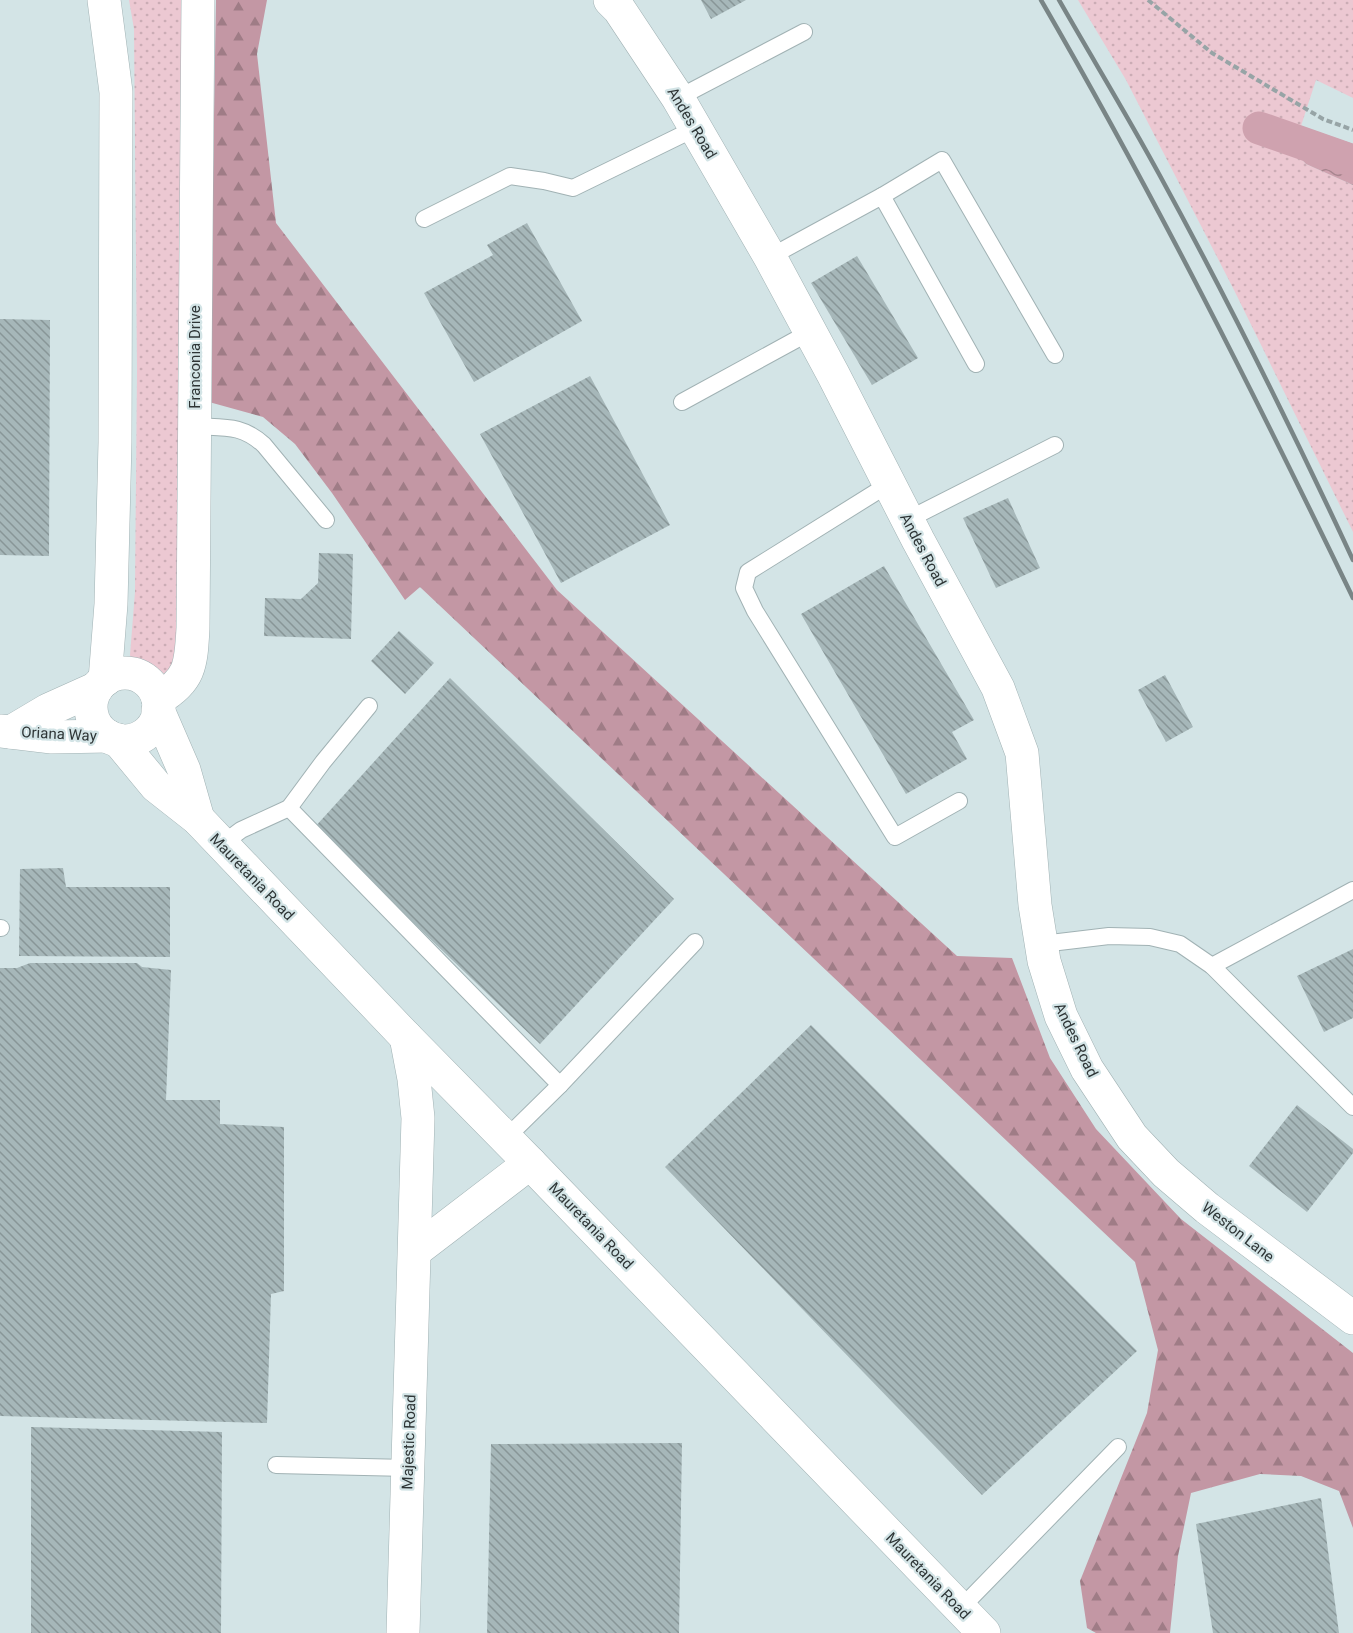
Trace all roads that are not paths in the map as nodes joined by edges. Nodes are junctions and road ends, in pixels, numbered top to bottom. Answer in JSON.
{"nodes":[{"id":1,"x":105,"y":0,"type":"edge"},
{"id":2,"x":198,"y":0,"type":"edge"},
{"id":3,"x":610,"y":0,"type":"edge"},
{"id":4,"x":804,"y":32,"type":"dead end"},
{"id":5,"x":678,"y":98,"type":"junction"},
{"id":6,"x":696,"y":129,"type":"junction"},
{"id":7,"x":882,"y":196,"type":"junction"},
{"id":8,"x":424,"y":219,"type":"dead end"},
{"id":9,"x":770,"y":257,"type":"junction"},
{"id":10,"x":810,"y":332,"type":"junction"},
{"id":11,"x":1055,"y":355,"type":"dead end"},
{"id":12,"x":976,"y":364,"type":"dead end"},
{"id":13,"x":682,"y":402,"type":"dead end"},
{"id":14,"x":194,"y":426,"type":"junction"},
{"id":15,"x":1055,"y":445,"type":"dead end"},
{"id":16,"x":889,"y":484,"type":"junction"},
{"id":17,"x":326,"y":520,"type":"dead end"},
{"id":18,"x":907,"y":520,"type":"junction"},
{"id":19,"x":101,"y":684,"type":"junction"},
{"id":20,"x":158,"y":705,"type":"junction"},
{"id":21,"x":369,"y":706,"type":"dead end"},
{"id":22,"x":5,"y":732,"type":"edge"},
{"id":23,"x":113,"y":738,"type":"junction"},
{"id":24,"x":959,"y":801,"type":"dead end"},
{"id":25,"x":289,"y":808,"type":"junction"},
{"id":26,"x":198,"y":819,"type":"junction"},
{"id":27,"x":221,"y":845,"type":"junction"},
{"id":28,"x":1353,"y":890,"type":"edge"},
{"id":29,"x":695,"y":942,"type":"dead end"},
{"id":30,"x":1042,"y":944,"type":"junction"},
{"id":31,"x":1212,"y":966,"type":"junction"},
{"id":32,"x":406,"y":1037,"type":"junction"},
{"id":33,"x":560,"y":1085,"type":"junction"},
{"id":34,"x":1353,"y":1107,"type":"edge"},
{"id":35,"x":1132,"y":1137,"type":"joint"},
{"id":36,"x":506,"y":1138,"type":"junction"},
{"id":37,"x":530,"y":1163,"type":"junction"},
{"id":38,"x":415,"y":1251,"type":"junction"},
{"id":39,"x":1353,"y":1318,"type":"edge"},
{"id":40,"x":1118,"y":1447,"type":"dead end"},
{"id":41,"x":276,"y":1465,"type":"dead end"},
{"id":42,"x":408,"y":1468,"type":"junction"},
{"id":43,"x":960,"y":1609,"type":"junction"},
{"id":44,"x":403,"y":1633,"type":"edge"},
{"id":45,"x":984,"y":1633,"type":"edge"}],
"edges":[{"from":1,"to":19,"type":"street"},
{"from":2,"to":14,"type":"street","name":"Franconia Drive"},
{"from":3,"to":5,"type":"street","name":"Andes Road"},
{"from":4,"to":5,"type":"lane"},
{"from":5,"to":6,"type":"street","name":"Andes Road"},
{"from":6,"to":8,"type":"lane"},
{"from":6,"to":9,"type":"street","name":"Andes Road"},
{"from":7,"to":9,"type":"lane"},
{"from":7,"to":11,"type":"lane"},
{"from":7,"to":12,"type":"lane"},
{"from":9,"to":10,"type":"street","name":"Andes Road"},
{"from":10,"to":13,"type":"lane"},
{"from":10,"to":16,"type":"street","name":"Andes Road"},
{"from":14,"to":17,"type":"lane"},
{"from":14,"to":20,"type":"street","name":"Franconia Drive"},
{"from":15,"to":18,"type":"lane"},
{"from":16,"to":18,"type":"street","name":"Andes Road"},
{"from":16,"to":24,"type":"lane"},
{"from":18,"to":30,"type":"street","name":"Andes Road"},
{"from":19,"to":20,"type":"street"},
{"from":19,"to":22,"type":"street","name":"Oriana Way"},
{"from":19,"to":23,"type":"street"},
{"from":20,"to":23,"type":"street"},
{"from":20,"to":26,"type":"street","name":"Mauretania Road"},
{"from":21,"to":25,"type":"lane"},
{"from":22,"to":23,"type":"street","name":"Oriana Way"},
{"from":23,"to":26,"type":"street","name":"Mauretania Road"},
{"from":25,"to":27,"type":"lane"},
{"from":25,"to":33,"type":"lane"},
{"from":26,"to":27,"type":"street","name":"Mauretania Road"},
{"from":27,"to":32,"type":"street","name":"Mauretania Road"},
{"from":28,"to":31,"type":"lane"},
{"from":29,"to":33,"type":"lane"},
{"from":30,"to":31,"type":"lane"},
{"from":30,"to":35,"type":"street","name":"Andes Road"},
{"from":31,"to":34,"type":"lane"},
{"from":32,"to":36,"type":"street","name":"Mauretania Road"},
{"from":32,"to":38,"type":"street","name":"Majestic Road"},
{"from":33,"to":36,"type":"lane"},
{"from":35,"to":39,"type":"street","name":"Weston Lane"},
{"from":36,"to":37,"type":"street","name":"Mauretania Road"},
{"from":37,"to":38,"type":"street"},
{"from":37,"to":43,"type":"street","name":"Mauretania Road"},
{"from":38,"to":42,"type":"street","name":"Majestic Road"},
{"from":40,"to":43,"type":"lane"},
{"from":41,"to":42,"type":"lane"},
{"from":42,"to":44,"type":"street","name":"Majestic Road"},
{"from":43,"to":45,"type":"street","name":"Mauretania Road"}]}
